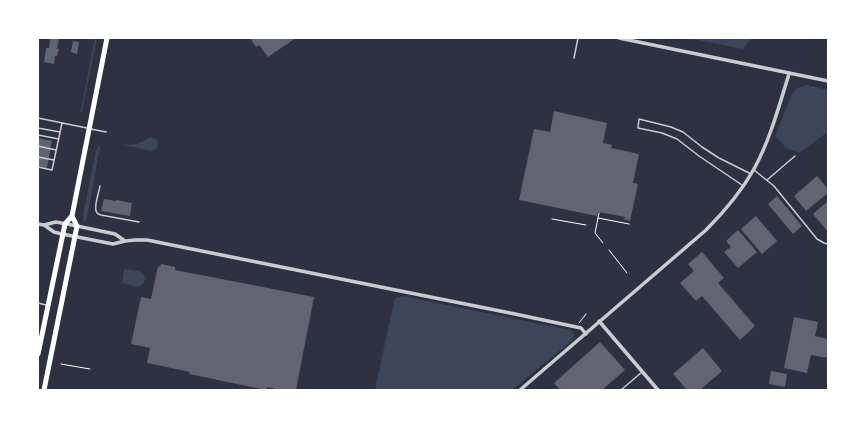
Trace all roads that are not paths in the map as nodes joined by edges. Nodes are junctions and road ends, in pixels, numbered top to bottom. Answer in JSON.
{"nodes":[{"id":1,"x":107,"y":38,"type":"edge"},
{"id":2,"x":578,"y":38,"type":"edge"},
{"id":3,"x":619,"y":38,"type":"edge"},
{"id":4,"x":574,"y":58,"type":"dead end"},
{"id":5,"x":790,"y":74,"type":"junction"},
{"id":6,"x":828,"y":81,"type":"edge"},
{"id":7,"x":38,"y":118,"type":"edge"},
{"id":8,"x":62,"y":123,"type":"junction"},
{"id":9,"x":38,"y":128,"type":"edge"},
{"id":10,"x":89,"y":128,"type":"junction"},
{"id":11,"x":60,"y":132,"type":"junction"},
{"id":12,"x":106,"y":132,"type":"dead end"},
{"id":13,"x":38,"y":135,"type":"edge"},
{"id":14,"x":58,"y":139,"type":"junction"},
{"id":15,"x":38,"y":146,"type":"edge"},
{"id":16,"x":56,"y":150,"type":"junction"},
{"id":17,"x":795,"y":156,"type":"dead end"},
{"id":18,"x":38,"y":157,"type":"edge"},
{"id":19,"x":54,"y":160,"type":"junction"},
{"id":20,"x":38,"y":167,"type":"edge"},
{"id":21,"x":754,"y":170,"type":"junction"},
{"id":22,"x":751,"y":174,"type":"junction"},
{"id":23,"x":767,"y":180,"type":"junction"},
{"id":24,"x":100,"y":186,"type":"dead end"},
{"id":25,"x":744,"y":186,"type":"junction"},
{"id":26,"x":72,"y":216,"type":"junction"},
{"id":27,"x":139,"y":222,"type":"dead end"},
{"id":28,"x":38,"y":224,"type":"edge"},
{"id":29,"x":65,"y":224,"type":"junction"},
{"id":30,"x":44,"y":225,"type":"junction"},
{"id":31,"x":77,"y":226,"type":"junction"},
{"id":32,"x":62,"y":234,"type":"junction"},
{"id":33,"x":74,"y":237,"type":"junction"},
{"id":34,"x":125,"y":241,"type":"junction"},
{"id":35,"x":828,"y":244,"type":"edge"},
{"id":36,"x":38,"y":303,"type":"edge"},
{"id":37,"x":48,"y":306,"type":"junction"},
{"id":38,"x":599,"y":321,"type":"junction"},
{"id":39,"x":586,"y":334,"type":"junction"},
{"id":40,"x":38,"y":354,"type":"edge"},
{"id":41,"x":642,"y":372,"type":"junction"},
{"id":42,"x":44,"y":390,"type":"edge"},
{"id":43,"x":520,"y":390,"type":"edge"},
{"id":44,"x":621,"y":390,"type":"edge"},
{"id":45,"x":658,"y":390,"type":"edge"}],
"edges":[{"from":1,"to":10,"type":"main road"},
{"from":2,"to":4,"type":"lane"},
{"from":3,"to":5,"type":"street"},
{"from":5,"to":6,"type":"street"},
{"from":5,"to":21,"type":"street"},
{"from":7,"to":8,"type":"lane"},
{"from":8,"to":10,"type":"lane"},
{"from":8,"to":11,"type":"lane"},
{"from":9,"to":11,"type":"lane"},
{"from":10,"to":12,"type":"lane"},
{"from":10,"to":26,"type":"main road"},
{"from":11,"to":14,"type":"lane"},
{"from":13,"to":14,"type":"lane"},
{"from":14,"to":16,"type":"lane"},
{"from":15,"to":16,"type":"lane"},
{"from":16,"to":19,"type":"lane"},
{"from":17,"to":23,"type":"lane"},
{"from":18,"to":19,"type":"lane"},
{"from":19,"to":20,"type":"lane"},
{"from":21,"to":22,"type":"street"},
{"from":21,"to":23,"type":"lane"},
{"from":22,"to":25,"type":"street"},
{"from":22,"to":25,"type":"lane"},
{"from":23,"to":35,"type":"lane"},
{"from":24,"to":27,"type":"lane"},
{"from":25,"to":38,"type":"street"},
{"from":26,"to":29,"type":"main road"},
{"from":26,"to":31,"type":"main road"},
{"from":28,"to":30,"type":"street"},
{"from":29,"to":30,"type":"street"},
{"from":29,"to":31,"type":"street"},
{"from":29,"to":32,"type":"main road"},
{"from":30,"to":32,"type":"street"},
{"from":31,"to":33,"type":"main road"},
{"from":31,"to":34,"type":"street"},
{"from":32,"to":33,"type":"street"},
{"from":32,"to":37,"type":"main road"},
{"from":33,"to":34,"type":"street"},
{"from":33,"to":42,"type":"main road"},
{"from":34,"to":39,"type":"street"},
{"from":36,"to":37,"type":"lane"},
{"from":37,"to":40,"type":"main road"},
{"from":38,"to":39,"type":"street"},
{"from":38,"to":41,"type":"street"},
{"from":39,"to":43,"type":"street"},
{"from":41,"to":44,"type":"lane"},
{"from":41,"to":45,"type":"street"}]}
